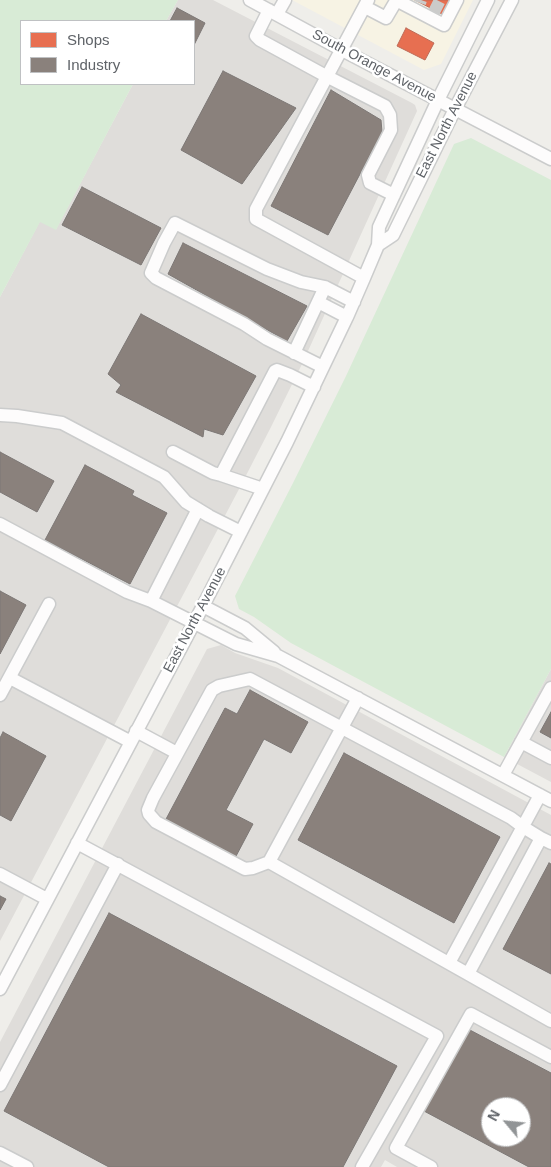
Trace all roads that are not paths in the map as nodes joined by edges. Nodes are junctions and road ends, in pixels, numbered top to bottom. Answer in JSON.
{"nodes":[{"id":1,"x":250,"y":0,"type":"edge"},
{"id":2,"x":285,"y":0,"type":"edge"},
{"id":3,"x":396,"y":0,"type":"edge"},
{"id":4,"x":457,"y":0,"type":"edge"},
{"id":5,"x":488,"y":0,"type":"edge"},
{"id":6,"x":512,"y":0,"type":"edge"},
{"id":7,"x":367,"y":2,"type":"edge"},
{"id":8,"x":273,"y":12,"type":"junction"},
{"id":9,"x":342,"y":50,"type":"junction"},
{"id":10,"x":326,"y":76,"type":"junction"},
{"id":11,"x":438,"y":100,"type":"junction"},
{"id":12,"x":455,"y":109,"type":"junction"},
{"id":13,"x":551,"y":159,"type":"edge"},
{"id":14,"x":394,"y":195,"type":"junction"},
{"id":15,"x":378,"y":245,"type":"junction"},
{"id":16,"x":364,"y":278,"type":"junction"},
{"id":17,"x":325,"y":287,"type":"junction"},
{"id":18,"x":318,"y":302,"type":"junction"},
{"id":19,"x":354,"y":302,"type":"junction"},
{"id":20,"x":347,"y":317,"type":"junction"},
{"id":21,"x":294,"y":353,"type":"junction"},
{"id":22,"x":323,"y":367,"type":"junction"},
{"id":23,"x":314,"y":387,"type":"junction"},
{"id":24,"x":0,"y":416,"type":"edge"},
{"id":25,"x":173,"y":452,"type":"dead end"},
{"id":26,"x":221,"y":475,"type":"junction"},
{"id":27,"x":263,"y":489,"type":"junction"},
{"id":28,"x":198,"y":509,"type":"junction"},
{"id":29,"x":0,"y":524,"type":"edge"},
{"id":30,"x":241,"y":532,"type":"junction"},
{"id":31,"x":151,"y":601,"type":"junction"},
{"id":32,"x":48,"y":604,"type":"dead end"},
{"id":33,"x":203,"y":606,"type":"junction"},
{"id":34,"x":194,"y":623,"type":"junction"},
{"id":35,"x":278,"y":656,"type":"junction"},
{"id":36,"x":10,"y":678,"type":"junction"},
{"id":37,"x":551,"y":688,"type":"edge"},
{"id":38,"x":0,"y":695,"type":"edge"},
{"id":39,"x":358,"y":698,"type":"junction"},
{"id":40,"x":342,"y":728,"type":"junction"},
{"id":41,"x":134,"y":737,"type":"junction"},
{"id":42,"x":521,"y":742,"type":"junction"},
{"id":43,"x":178,"y":753,"type":"junction"},
{"id":44,"x":551,"y":758,"type":"edge"},
{"id":45,"x":503,"y":775,"type":"junction"},
{"id":46,"x":546,"y":798,"type":"edge"},
{"id":47,"x":523,"y":827,"type":"junction"},
{"id":48,"x":546,"y":841,"type":"edge"},
{"id":49,"x":77,"y":843,"type":"junction"},
{"id":50,"x":269,"y":862,"type":"junction"},
{"id":51,"x":118,"y":864,"type":"junction"},
{"id":52,"x":0,"y":874,"type":"edge"},
{"id":53,"x":47,"y":900,"type":"junction"},
{"id":54,"x":449,"y":963,"type":"junction"},
{"id":55,"x":4,"y":970,"type":"edge"},
{"id":56,"x":468,"y":974,"type":"junction"},
{"id":57,"x":0,"y":989,"type":"edge"},
{"id":58,"x":551,"y":1021,"type":"edge"},
{"id":59,"x":551,"y":1058,"type":"edge"},
{"id":60,"x":0,"y":1085,"type":"edge"},
{"id":61,"x":0,"y":1152,"type":"edge"},
{"id":62,"x":22,"y":1166,"type":"edge"},
{"id":63,"x":362,"y":1167,"type":"edge"},
{"id":64,"x":431,"y":1167,"type":"edge"}],
"edges":[{"from":1,"to":8,"type":"street","name":"South Orange Avenue"},
{"from":2,"to":8,"type":"street"},
{"from":3,"to":4,"type":"street"},
{"from":3,"to":7,"type":"street"},
{"from":5,"to":11,"type":"street","name":"East North Avenue"},
{"from":6,"to":12,"type":"street","name":"East North Avenue"},
{"from":7,"to":9,"type":"street"},
{"from":8,"to":9,"type":"street","name":"South Orange Avenue"},
{"from":8,"to":10,"type":"street"},
{"from":9,"to":10,"type":"street"},
{"from":9,"to":11,"type":"street","name":"South Orange Avenue"},
{"from":10,"to":14,"type":"street"},
{"from":10,"to":16,"type":"street"},
{"from":11,"to":12,"type":"street","name":"South Orange Avenue"},
{"from":11,"to":14,"type":"street","name":"East North Avenue"},
{"from":12,"to":13,"type":"street","name":"South Orange Avenue"},
{"from":12,"to":15,"type":"street","name":"East North Avenue"},
{"from":14,"to":15,"type":"street","name":"East North Avenue"},
{"from":15,"to":16,"type":"street","name":"East North Avenue"},
{"from":16,"to":19,"type":"street","name":"East North Avenue"},
{"from":17,"to":18,"type":"street"},
{"from":17,"to":19,"type":"street"},
{"from":17,"to":21,"type":"street"},
{"from":18,"to":20,"type":"street"},
{"from":18,"to":21,"type":"street"},
{"from":19,"to":20,"type":"street","name":"East North Avenue"},
{"from":20,"to":22,"type":"street","name":"East North Avenue"},
{"from":21,"to":22,"type":"street"},
{"from":22,"to":23,"type":"street","name":"East North Avenue"},
{"from":23,"to":26,"type":"street"},
{"from":23,"to":27,"type":"street","name":"East North Avenue"},
{"from":24,"to":28,"type":"street"},
{"from":25,"to":26,"type":"street"},
{"from":26,"to":27,"type":"street"},
{"from":27,"to":30,"type":"street","name":"East North Avenue"},
{"from":28,"to":30,"type":"street"},
{"from":28,"to":31,"type":"street"},
{"from":29,"to":31,"type":"street"},
{"from":30,"to":33,"type":"street","name":"East North Avenue"},
{"from":31,"to":34,"type":"street"},
{"from":32,"to":36,"type":"street"},
{"from":33,"to":34,"type":"street","name":"East North Avenue"},
{"from":33,"to":35,"type":"street"},
{"from":34,"to":35,"type":"street"},
{"from":34,"to":41,"type":"street","name":"East North Avenue"},
{"from":35,"to":39,"type":"street"},
{"from":36,"to":38,"type":"street"},
{"from":36,"to":41,"type":"street"},
{"from":37,"to":42,"type":"street"},
{"from":39,"to":40,"type":"street"},
{"from":39,"to":45,"type":"street"},
{"from":40,"to":43,"type":"street"},
{"from":40,"to":47,"type":"street"},
{"from":40,"to":50,"type":"street"},
{"from":41,"to":43,"type":"street"},
{"from":41,"to":49,"type":"street","name":"East North Avenue"},
{"from":42,"to":44,"type":"street"},
{"from":42,"to":45,"type":"street"},
{"from":43,"to":50,"type":"street"},
{"from":45,"to":46,"type":"street"},
{"from":46,"to":47,"type":"street"},
{"from":47,"to":48,"type":"street"},
{"from":47,"to":54,"type":"street"},
{"from":48,"to":56,"type":"street"},
{"from":49,"to":51,"type":"street"},
{"from":49,"to":53,"type":"street","name":"East North Avenue"},
{"from":50,"to":54,"type":"street"},
{"from":51,"to":60,"type":"street"},
{"from":51,"to":63,"type":"street"},
{"from":52,"to":53,"type":"street"},
{"from":53,"to":55,"type":"street","name":"East North Avenue"},
{"from":54,"to":56,"type":"street"},
{"from":55,"to":57,"type":"street","name":"East North Avenue"},
{"from":56,"to":58,"type":"street"},
{"from":59,"to":64,"type":"street"},
{"from":61,"to":62,"type":"street"}]}
